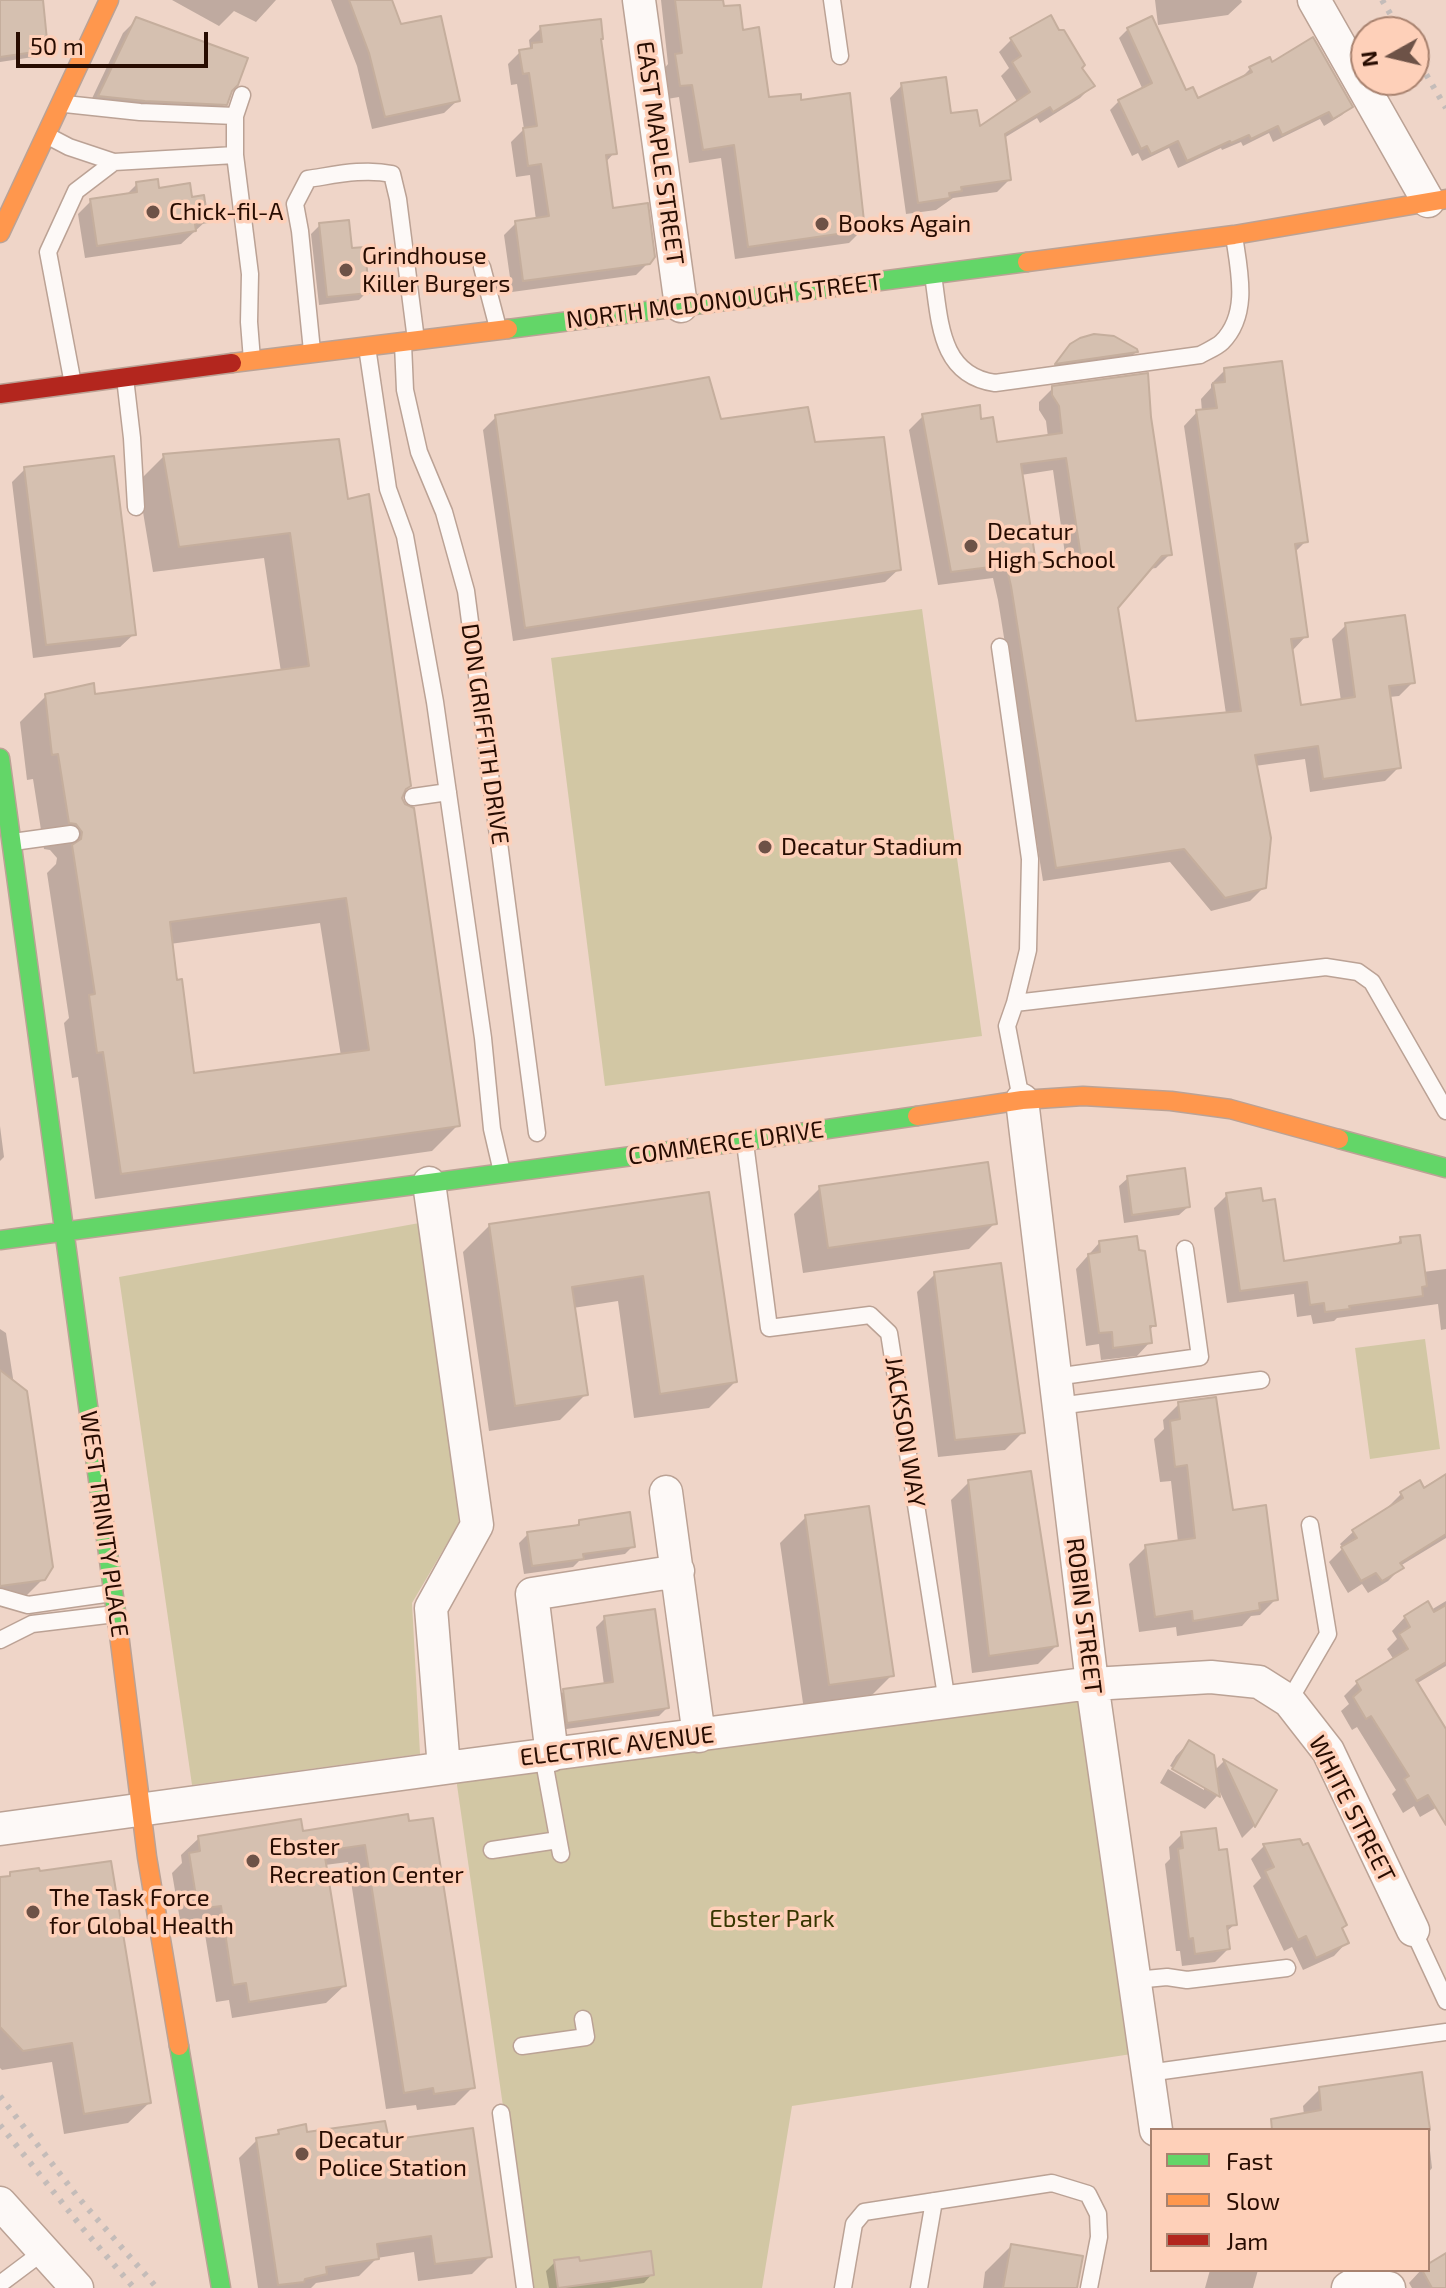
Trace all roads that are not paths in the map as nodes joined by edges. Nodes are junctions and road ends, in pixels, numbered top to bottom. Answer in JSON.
{"nodes":[{"id":1,"x":109,"y":0,"type":"edge"},
{"id":2,"x":639,"y":0,"type":"edge"},
{"id":3,"x":832,"y":0,"type":"edge"},
{"id":4,"x":1314,"y":0,"type":"edge"},
{"id":5,"x":840,"y":56,"type":"dead end"},
{"id":6,"x":242,"y":95,"type":"dead end"},
{"id":7,"x":59,"y":103,"type":"junction"},
{"id":8,"x":235,"y":116,"type":"junction"},
{"id":9,"x":44,"y":134,"type":"junction"},
{"id":10,"x":235,"y":155,"type":"junction"},
{"id":11,"x":114,"y":162,"type":"junction"},
{"id":12,"x":1438,"y":207,"type":"edge"},
{"id":13,"x":0,"y":233,"type":"edge"},
{"id":14,"x":1234,"y":235,"type":"junction"},
{"id":15,"x":482,"y":267,"type":"dead end"},
{"id":16,"x":932,"y":274,"type":"junction"},
{"id":17,"x":681,"y":306,"type":"junction"},
{"id":18,"x":499,"y":330,"type":"junction"},
{"id":19,"x":410,"y":342,"type":"junction"},
{"id":20,"x":367,"y":346,"type":"junction"},
{"id":21,"x":313,"y":352,"type":"junction"},
{"id":22,"x":252,"y":360,"type":"junction"},
{"id":23,"x":125,"y":378,"type":"junction"},
{"id":24,"x":74,"y":385,"type":"junction"},
{"id":25,"x":0,"y":394,"type":"edge"},
{"id":26,"x":136,"y":507,"type":"dead end"},
{"id":27,"x":1000,"y":647,"type":"dead end"},
{"id":28,"x":0,"y":758,"type":"edge"},
{"id":29,"x":448,"y":792,"type":"junction"},
{"id":30,"x":413,"y":797,"type":"dead end"},
{"id":31,"x":71,"y":834,"type":"dead end"},
{"id":32,"x":12,"y":843,"type":"junction"},
{"id":33,"x":1015,"y":1003,"type":"junction"},
{"id":34,"x":1022,"y":1100,"type":"junction"},
{"id":35,"x":1446,"y":1111,"type":"edge"},
{"id":36,"x":537,"y":1133,"type":"dead end"},
{"id":37,"x":745,"y":1141,"type":"junction"},
{"id":38,"x":1444,"y":1164,"type":"edge"},
{"id":39,"x":502,"y":1173,"type":"junction"},
{"id":40,"x":429,"y":1183,"type":"junction"},
{"id":41,"x":65,"y":1230,"type":"junction"},
{"id":42,"x":0,"y":1240,"type":"edge"},
{"id":43,"x":1185,"y":1249,"type":"dead end"},
{"id":44,"x":1261,"y":1380,"type":"dead end"},
{"id":45,"x":1057,"y":1392,"type":"junction"},
{"id":46,"x":666,"y":1492,"type":"dead end"},
{"id":47,"x":1310,"y":1525,"type":"dead end"},
{"id":48,"x":678,"y":1571,"type":"junction"},
{"id":49,"x":114,"y":1593,"type":"junction"},
{"id":50,"x":0,"y":1597,"type":"edge"},
{"id":51,"x":116,"y":1613,"type":"junction"},
{"id":52,"x":0,"y":1640,"type":"edge"},
{"id":53,"x":1092,"y":1683,"type":"junction"},
{"id":54,"x":1289,"y":1701,"type":"junction"},
{"id":55,"x":947,"y":1702,"type":"junction"},
{"id":56,"x":699,"y":1736,"type":"junction"},
{"id":57,"x":548,"y":1755,"type":"junction"},
{"id":58,"x":444,"y":1768,"type":"junction"},
{"id":59,"x":142,"y":1809,"type":"junction"},
{"id":60,"x":0,"y":1829,"type":"edge"},
{"id":61,"x":492,"y":1850,"type":"dead end"},
{"id":62,"x":1413,"y":1930,"type":"joint"},
{"id":63,"x":1287,"y":1968,"type":"dead end"},
{"id":64,"x":1135,"y":1980,"type":"junction"},
{"id":65,"x":1446,"y":2001,"type":"edge"},
{"id":66,"x":583,"y":2019,"type":"dead end"},
{"id":67,"x":1446,"y":2032,"type":"edge"},
{"id":68,"x":522,"y":2046,"type":"dead end"},
{"id":69,"x":1148,"y":2073,"type":"junction"},
{"id":70,"x":501,"y":2113,"type":"dead end"},
{"id":71,"x":1156,"y":2128,"type":"edge"},
{"id":72,"x":934,"y":2201,"type":"junction"},
{"id":73,"x":0,"y":2203,"type":"edge"},
{"id":74,"x":44,"y":2251,"type":"junction"},
{"id":75,"x":0,"y":2284,"type":"edge"},
{"id":76,"x":77,"y":2288,"type":"edge"},
{"id":77,"x":221,"y":2288,"type":"edge"},
{"id":78,"x":525,"y":2288,"type":"edge"},
{"id":79,"x":843,"y":2288,"type":"edge"},
{"id":80,"x":919,"y":2288,"type":"edge"},
{"id":81,"x":1089,"y":2288,"type":"edge"},
{"id":82,"x":1348,"y":2288,"type":"edge"},
{"id":83,"x":1389,"y":2288,"type":"edge"}],
"edges":[{"from":1,"to":7,"type":"street"},
{"from":2,"to":17,"type":"street","name":"EAST MAPLE STREET"},
{"from":3,"to":5,"type":"lane"},
{"from":4,"to":12,"type":"street"},
{"from":6,"to":8,"type":"lane"},
{"from":7,"to":8,"type":"lane"},
{"from":7,"to":9,"type":"street"},
{"from":8,"to":10,"type":"lane"},
{"from":9,"to":11,"type":"lane"},
{"from":9,"to":13,"type":"street"},
{"from":10,"to":11,"type":"lane"},
{"from":10,"to":22,"type":"lane"},
{"from":11,"to":24,"type":"lane"},
{"from":12,"to":14,"type":"street","name":"NORTH MCDONOUGH STREET"},
{"from":14,"to":16,"type":"street","name":"NORTH MCDONOUGH STREET"},
{"from":14,"to":16,"type":"lane"},
{"from":15,"to":18,"type":"lane"},
{"from":16,"to":17,"type":"street","name":"NORTH MCDONOUGH STREET"},
{"from":17,"to":18,"type":"street","name":"NORTH MCDONOUGH STREET"},
{"from":18,"to":19,"type":"street","name":"NORTH MCDONOUGH STREET"},
{"from":19,"to":20,"type":"street","name":"NORTH MCDONOUGH STREET"},
{"from":19,"to":21,"type":"lane","name":"DON GRIFFITH DRIVE"},
{"from":19,"to":36,"type":"lane","name":"DON GRIFFITH DRIVE"},
{"from":20,"to":21,"type":"street","name":"NORTH MCDONOUGH STREET"},
{"from":20,"to":29,"type":"lane"},
{"from":21,"to":22,"type":"street","name":"NORTH MCDONOUGH STREET"},
{"from":22,"to":23,"type":"street","name":"NORTH MCDONOUGH STREET"},
{"from":23,"to":24,"type":"street","name":"NORTH MCDONOUGH STREET"},
{"from":23,"to":26,"type":"lane"},
{"from":24,"to":25,"type":"street","name":"NORTH MCDONOUGH STREET"},
{"from":27,"to":33,"type":"lane"},
{"from":28,"to":32,"type":"street","name":"WEST TRINITY PLACE"},
{"from":29,"to":30,"type":"lane"},
{"from":29,"to":39,"type":"lane"},
{"from":31,"to":32,"type":"lane"},
{"from":32,"to":41,"type":"street","name":"WEST TRINITY PLACE"},
{"from":33,"to":34,"type":"lane"},
{"from":33,"to":35,"type":"lane"},
{"from":34,"to":37,"type":"street","name":"COMMERCE DRIVE"},
{"from":34,"to":38,"type":"street","name":"COMMERCE DRIVE"},
{"from":34,"to":45,"type":"street","name":"ROBIN STREET"},
{"from":37,"to":39,"type":"street","name":"COMMERCE DRIVE"},
{"from":37,"to":55,"type":"lane","name":"JACKSON WAY"},
{"from":39,"to":40,"type":"street","name":"COMMERCE DRIVE"},
{"from":40,"to":41,"type":"street","name":"COMMERCE DRIVE"},
{"from":40,"to":58,"type":"street"},
{"from":41,"to":42,"type":"street","name":"COMMERCE DRIVE"},
{"from":41,"to":49,"type":"street","name":"WEST TRINITY PLACE"},
{"from":43,"to":45,"type":"lane"},
{"from":44,"to":45,"type":"lane"},
{"from":45,"to":53,"type":"street","name":"ROBIN STREET"},
{"from":46,"to":48,"type":"street"},
{"from":47,"to":54,"type":"lane"},
{"from":48,"to":56,"type":"street"},
{"from":48,"to":57,"type":"street"},
{"from":49,"to":50,"type":"lane"},
{"from":49,"to":51,"type":"street","name":"WEST TRINITY PLACE"},
{"from":51,"to":52,"type":"lane"},
{"from":51,"to":59,"type":"street","name":"WEST TRINITY PLACE"},
{"from":53,"to":54,"type":"street","name":"WHITE STREET"},
{"from":53,"to":55,"type":"street","name":"ELECTRIC AVENUE"},
{"from":53,"to":64,"type":"street","name":"ROBIN STREET"},
{"from":54,"to":62,"type":"street","name":"WHITE STREET"},
{"from":55,"to":56,"type":"street","name":"ELECTRIC AVENUE"},
{"from":56,"to":57,"type":"street","name":"ELECTRIC AVENUE"},
{"from":57,"to":58,"type":"street","name":"ELECTRIC AVENUE"},
{"from":57,"to":61,"type":"lane"},
{"from":58,"to":59,"type":"street","name":"ELECTRIC AVENUE"},
{"from":59,"to":60,"type":"street","name":"ELECTRIC AVENUE"},
{"from":59,"to":77,"type":"street","name":"WEST TRINITY PLACE"},
{"from":62,"to":65,"type":"lane"},
{"from":63,"to":64,"type":"lane"},
{"from":64,"to":69,"type":"street","name":"ROBIN STREET"},
{"from":66,"to":68,"type":"lane"},
{"from":67,"to":69,"type":"lane"},
{"from":69,"to":71,"type":"street","name":"ROBIN STREET"},
{"from":70,"to":78,"type":"lane"},
{"from":72,"to":79,"type":"lane"},
{"from":72,"to":80,"type":"lane"},
{"from":72,"to":81,"type":"lane"},
{"from":73,"to":74,"type":"street"},
{"from":74,"to":75,"type":"lane"},
{"from":74,"to":76,"type":"street"},
{"from":82,"to":83,"type":"street"}]}
